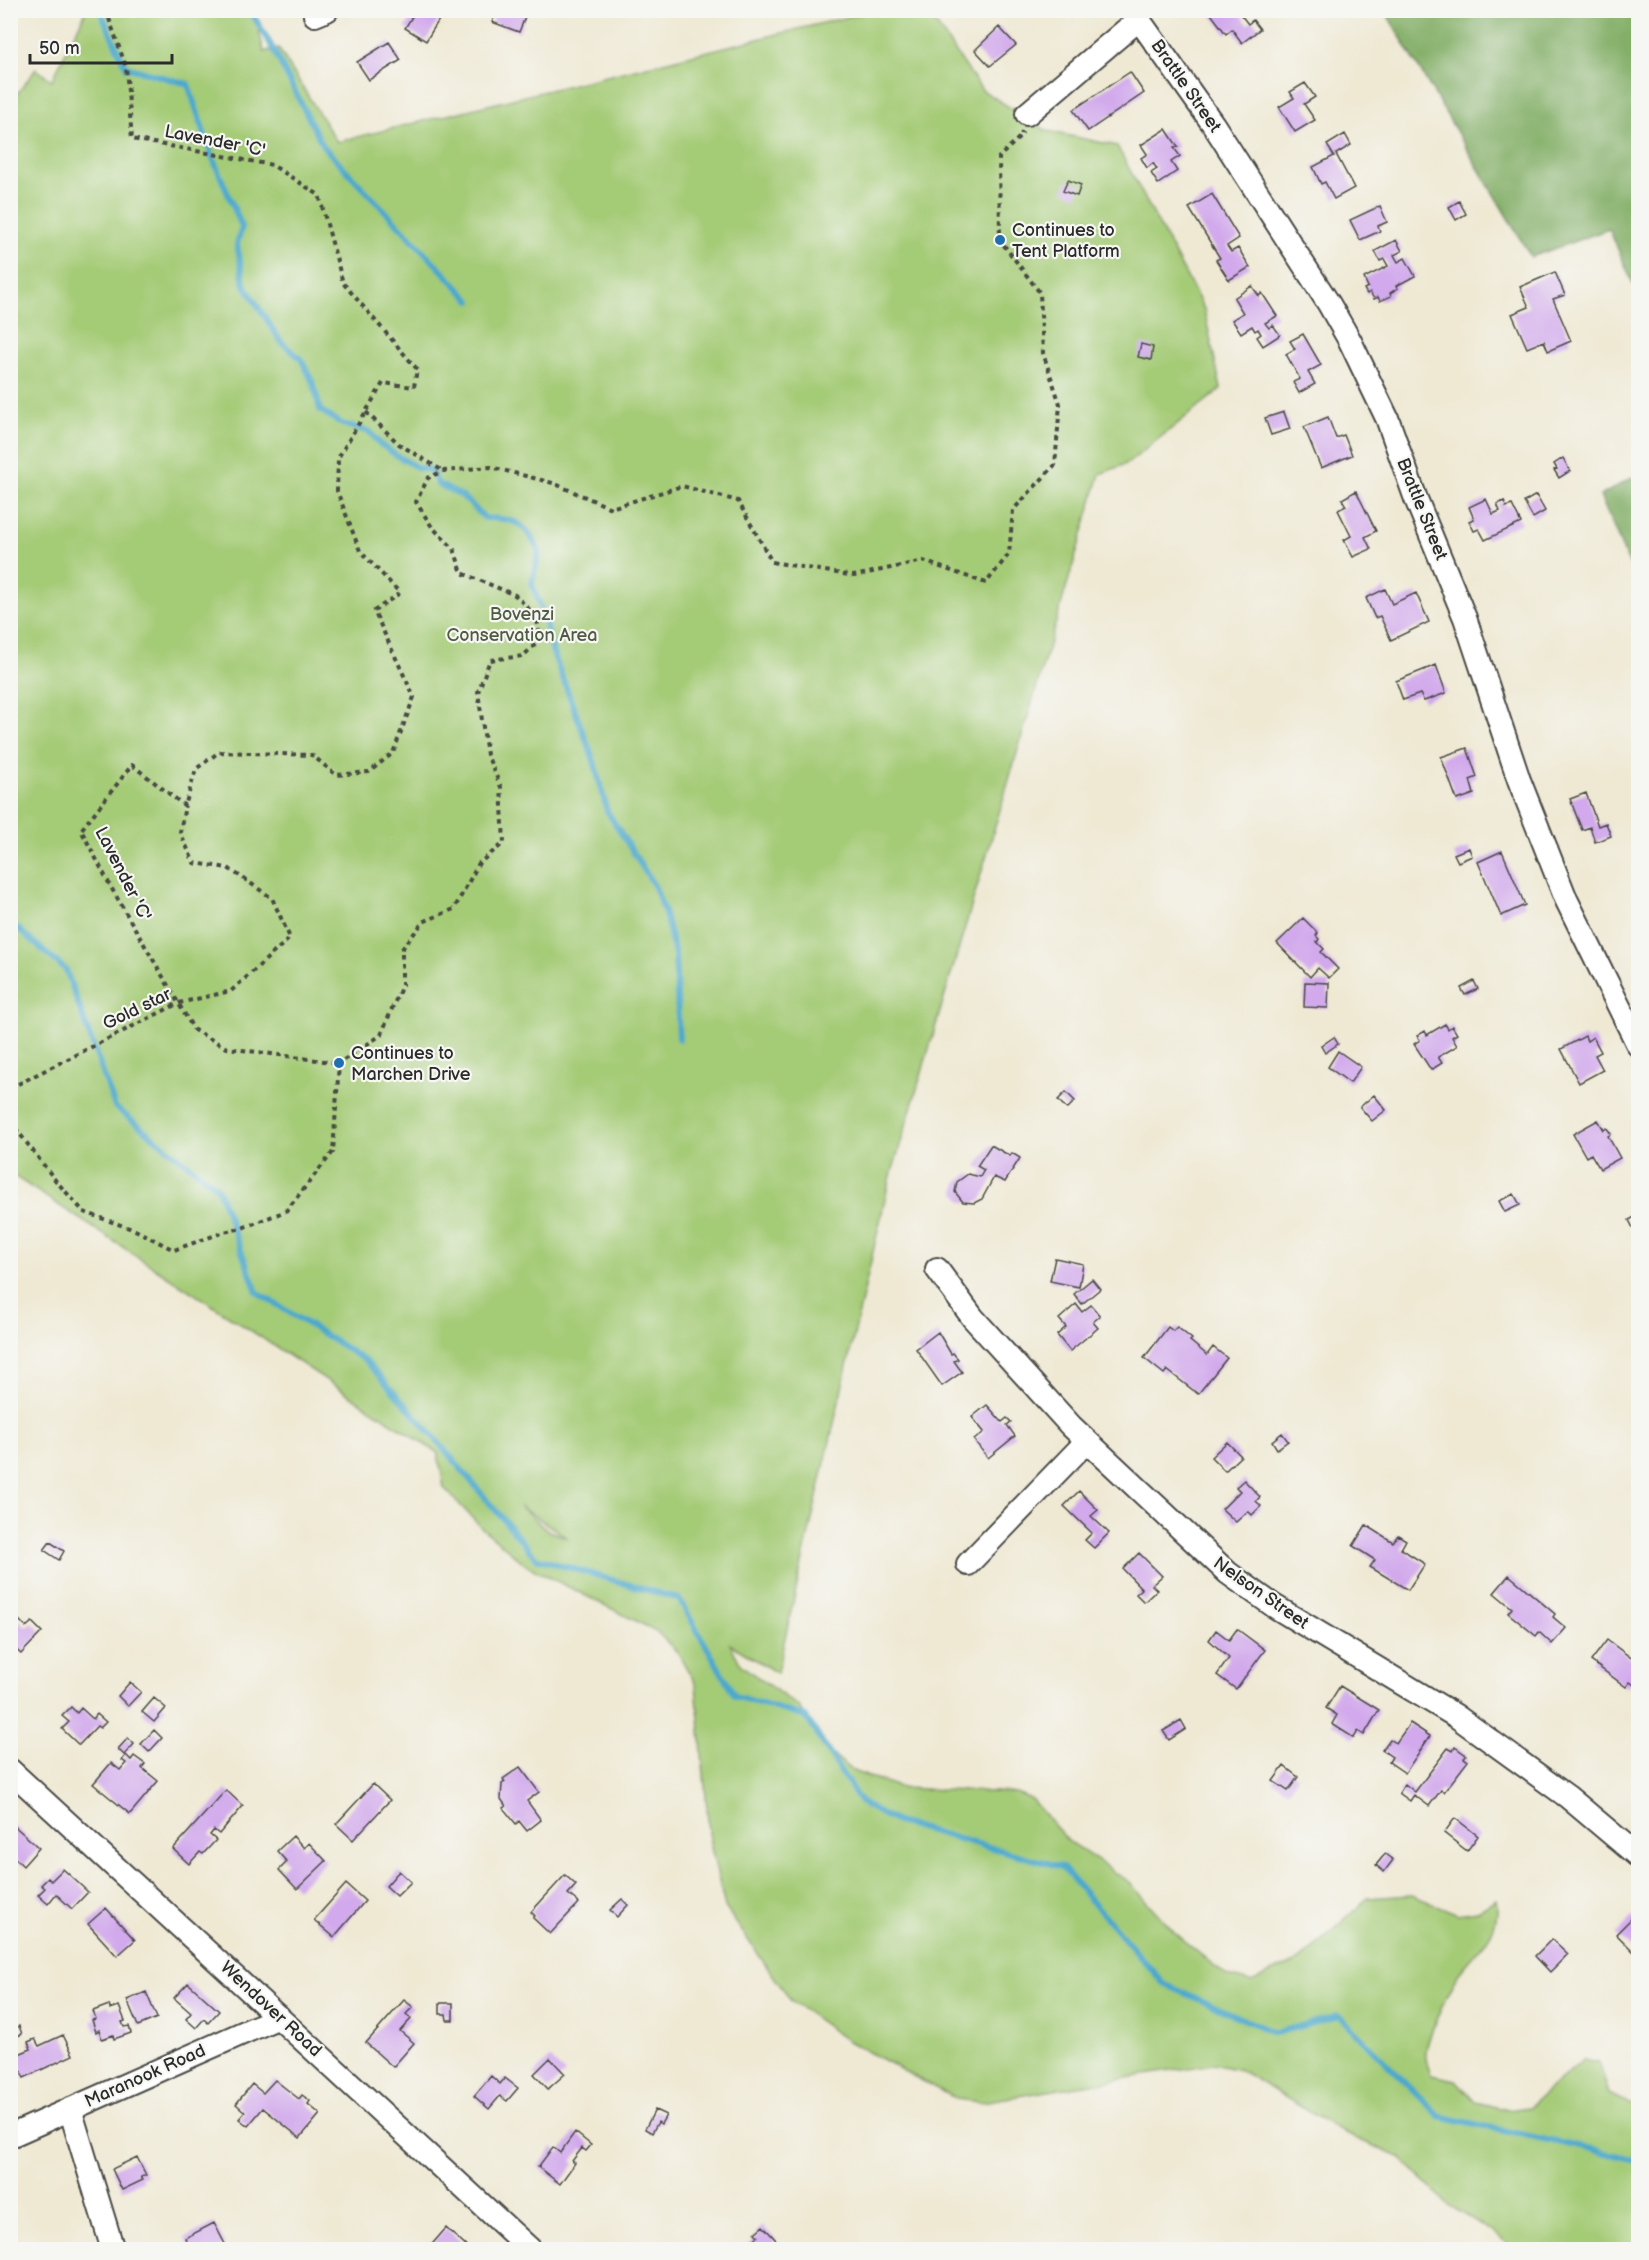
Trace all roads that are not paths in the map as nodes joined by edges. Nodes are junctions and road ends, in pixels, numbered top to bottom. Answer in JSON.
{"nodes":[{"id":1,"x":1135,"y":15,"type":"edge"},
{"id":2,"x":1027,"y":114,"type":"road end"},
{"id":3,"x":1638,"y":1046,"type":"edge"},
{"id":4,"x":937,"y":1269,"type":"dead end"},
{"id":5,"x":1087,"y":1442,"type":"junction"},
{"id":6,"x":968,"y":1564,"type":"dead end"},
{"id":7,"x":10,"y":1770,"type":"edge"},
{"id":8,"x":1638,"y":1856,"type":"edge"},
{"id":9,"x":279,"y":2017,"type":"junction"},
{"id":10,"x":70,"y":2109,"type":"junction"},
{"id":11,"x":10,"y":2136,"type":"edge"},
{"id":12,"x":113,"y":2250,"type":"edge"},
{"id":13,"x":531,"y":2250,"type":"edge"}],
"edges":[{"from":1,"to":2,"type":"street"},
{"from":1,"to":3,"type":"street","name":"Brattle Street"},
{"from":4,"to":5,"type":"street","name":"Nelson Street"},
{"from":5,"to":6,"type":"street"},
{"from":5,"to":8,"type":"street","name":"Nelson Street"},
{"from":7,"to":9,"type":"street","name":"Wendover Road"},
{"from":9,"to":10,"type":"street","name":"Maranook Road"},
{"from":9,"to":13,"type":"street","name":"Wendover Road"},
{"from":10,"to":11,"type":"street","name":"Maranook Road"},
{"from":10,"to":12,"type":"street"}]}
